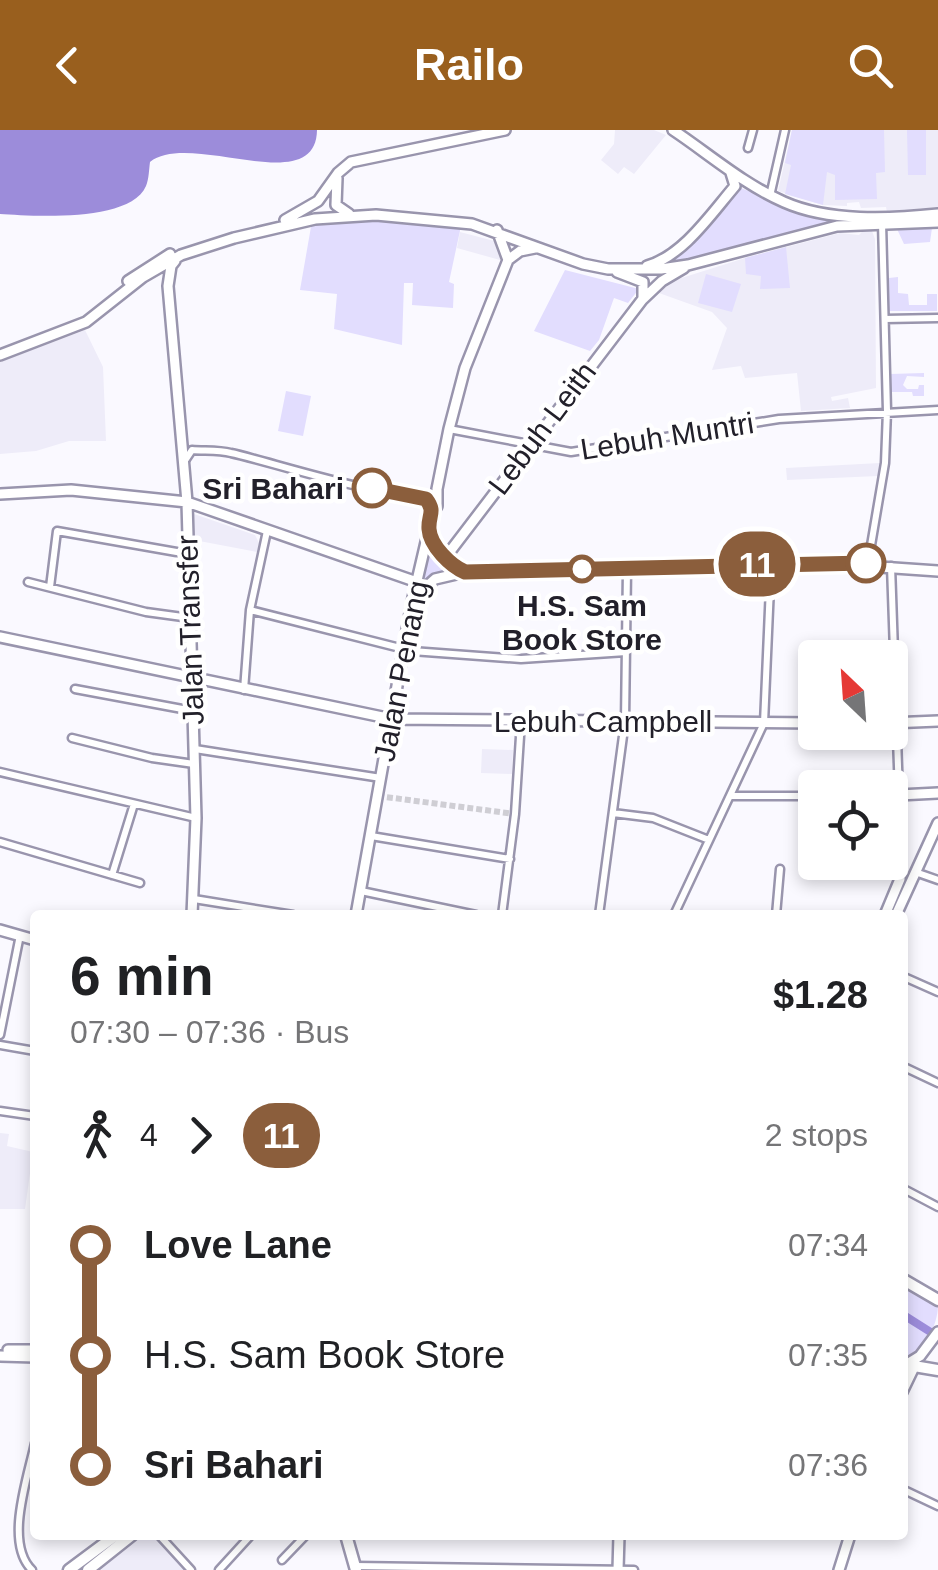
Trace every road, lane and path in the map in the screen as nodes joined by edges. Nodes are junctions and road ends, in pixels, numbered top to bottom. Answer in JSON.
{"nodes":[{"id":1,"x":505,"y":130,"type":"edge"},
{"id":2,"x":672,"y":130,"type":"edge"},
{"id":3,"x":753,"y":130,"type":"edge"},
{"id":4,"x":785,"y":130,"type":"edge"},
{"id":5,"x":748,"y":148,"type":"dead end"},
{"id":6,"x":730,"y":171,"type":"junction"},
{"id":7,"x":338,"y":172,"type":"junction"},
{"id":8,"x":770,"y":196,"type":"junction"},
{"id":9,"x":356,"y":216,"type":"junction"},
{"id":10,"x":936,"y":217,"type":"edge"},
{"id":11,"x":882,"y":223,"type":"junction"},
{"id":12,"x":497,"y":230,"type":"junction"},
{"id":13,"x":537,"y":248,"type":"junction"},
{"id":14,"x":180,"y":256,"type":"junction"},
{"id":15,"x":508,"y":260,"type":"junction"},
{"id":16,"x":688,"y":265,"type":"junction"},
{"id":17,"x":608,"y":269,"type":"junction"},
{"id":18,"x":635,"y":269,"type":"junction"},
{"id":19,"x":146,"y":274,"type":"junction"},
{"id":20,"x":168,"y":286,"type":"junction"},
{"id":21,"x":642,"y":300,"type":"junction"},
{"id":22,"x":938,"y":318,"type":"edge"},
{"id":23,"x":885,"y":319,"type":"junction"},
{"id":24,"x":0,"y":352,"type":"edge"},
{"id":25,"x":938,"y":410,"type":"edge"},
{"id":26,"x":887,"y":411,"type":"junction"},
{"id":27,"x":180,"y":427,"type":"junction"},
{"id":28,"x":449,"y":429,"type":"junction"},
{"id":29,"x":529,"y":446,"type":"junction"},
{"id":30,"x":199,"y":450,"type":"junction"},
{"id":31,"x":184,"y":465,"type":"junction"},
{"id":32,"x":437,"y":490,"type":"junction"},
{"id":33,"x":0,"y":494,"type":"edge"},
{"id":34,"x":422,"y":496,"type":"junction"},
{"id":35,"x":187,"y":502,"type":"junction"},
{"id":36,"x":433,"y":512,"type":"junction"},
{"id":37,"x":429,"y":529,"type":"junction"},
{"id":38,"x":267,"y":531,"type":"junction"},
{"id":39,"x":188,"y":554,"type":"junction"},
{"id":40,"x":445,"y":558,"type":"junction"},
{"id":41,"x":868,"y":563,"type":"junction"},
{"id":42,"x":771,"y":564,"type":"junction"},
{"id":43,"x":891,"y":565,"type":"junction"},
{"id":44,"x":627,"y":568,"type":"junction"},
{"id":45,"x":938,"y":570,"type":"edge"},
{"id":46,"x":465,"y":572,"type":"junction"},
{"id":47,"x":28,"y":582,"type":"dead end"},
{"id":48,"x":418,"y":582,"type":"junction"},
{"id":49,"x":50,"y":588,"type":"junction"},
{"id":50,"x":412,"y":602,"type":"junction"},
{"id":51,"x":250,"y":610,"type":"junction"},
{"id":52,"x":190,"y":618,"type":"junction"},
{"id":53,"x":0,"y":638,"type":"edge"},
{"id":54,"x":892,"y":640,"type":"edge"},
{"id":55,"x":404,"y":650,"type":"junction"},
{"id":56,"x":626,"y":652,"type":"junction"},
{"id":57,"x":193,"y":678,"type":"junction"},
{"id":58,"x":75,"y":689,"type":"dead end"},
{"id":59,"x":244,"y":690,"type":"junction"},
{"id":60,"x":193,"y":711,"type":"junction"},
{"id":61,"x":392,"y":719,"type":"junction"},
{"id":62,"x":521,"y":721,"type":"junction"},
{"id":63,"x":938,"y":721,"type":"edge"},
{"id":64,"x":625,"y":722,"type":"junction"},
{"id":65,"x":908,"y":722,"type":"edge"},
{"id":66,"x":764,"y":723,"type":"junction"},
{"id":67,"x":798,"y":723,"type":"edge"},
{"id":68,"x":72,"y":738,"type":"dead end"},
{"id":69,"x":194,"y":749,"type":"junction"},
{"id":70,"x":194,"y":764,"type":"junction"},
{"id":71,"x":0,"y":772,"type":"edge"},
{"id":72,"x":381,"y":778,"type":"junction"},
{"id":73,"x":938,"y":793,"type":"edge"},
{"id":74,"x":908,"y":794,"type":"edge"},
{"id":75,"x":732,"y":796,"type":"junction"},
{"id":76,"x":798,"y":796,"type":"edge"},
{"id":77,"x":134,"y":804,"type":"junction"},
{"id":78,"x":613,"y":813,"type":"junction"},
{"id":79,"x":196,"y":818,"type":"junction"},
{"id":80,"x":938,"y":828,"type":"edge"},
{"id":81,"x":370,"y":836,"type":"junction"},
{"id":82,"x":710,"y":840,"type":"junction"},
{"id":83,"x":0,"y":842,"type":"edge"},
{"id":84,"x":510,"y":859,"type":"junction"},
{"id":85,"x":780,"y":869,"type":"dead end"},
{"id":86,"x":918,"y":873,"type":"junction"},
{"id":87,"x":112,"y":875,"type":"junction"},
{"id":88,"x":900,"y":880,"type":"edge"},
{"id":89,"x":938,"y":880,"type":"edge"},
{"id":90,"x":140,"y":883,"type":"dead end"},
{"id":91,"x":360,"y":891,"type":"junction"},
{"id":92,"x":194,"y":899,"type":"junction"},
{"id":93,"x":193,"y":910,"type":"edge"},
{"id":94,"x":262,"y":910,"type":"edge"},
{"id":95,"x":357,"y":910,"type":"edge"},
{"id":96,"x":452,"y":910,"type":"edge"},
{"id":97,"x":503,"y":910,"type":"edge"},
{"id":98,"x":600,"y":910,"type":"edge"},
{"id":99,"x":676,"y":910,"type":"edge"},
{"id":100,"x":776,"y":910,"type":"edge"},
{"id":101,"x":887,"y":910,"type":"edge"},
{"id":102,"x":899,"y":910,"type":"edge"},
{"id":103,"x":0,"y":930,"type":"edge"},
{"id":104,"x":20,"y":935,"type":"junction"},
{"id":105,"x":30,"y":938,"type":"edge"},
{"id":106,"x":908,"y":979,"type":"edge"},
{"id":107,"x":938,"y":992,"type":"edge"},
{"id":108,"x":0,"y":1035,"type":"edge"},
{"id":109,"x":0,"y":1045,"type":"edge"},
{"id":110,"x":30,"y":1049,"type":"edge"},
{"id":111,"x":908,"y":1069,"type":"edge"},
{"id":112,"x":938,"y":1083,"type":"edge"},
{"id":113,"x":0,"y":1111,"type":"edge"},
{"id":114,"x":30,"y":1115,"type":"edge"},
{"id":115,"x":908,"y":1191,"type":"edge"},
{"id":116,"x":938,"y":1206,"type":"edge"},
{"id":117,"x":908,"y":1282,"type":"edge"},
{"id":118,"x":938,"y":1300,"type":"edge"},
{"id":119,"x":936,"y":1335,"type":"edge"},
{"id":120,"x":0,"y":1353,"type":"edge"},
{"id":121,"x":30,"y":1354,"type":"edge"},
{"id":122,"x":908,"y":1364,"type":"edge"},
{"id":123,"x":938,"y":1370,"type":"edge"},
{"id":124,"x":30,"y":1470,"type":"edge"},
{"id":125,"x":908,"y":1492,"type":"edge"},
{"id":126,"x":938,"y":1506,"type":"edge"},
{"id":127,"x":109,"y":1540,"type":"edge"},
{"id":128,"x":126,"y":1540,"type":"edge"},
{"id":129,"x":164,"y":1540,"type":"edge"},
{"id":130,"x":246,"y":1540,"type":"edge"},
{"id":131,"x":301,"y":1540,"type":"edge"},
{"id":132,"x":348,"y":1540,"type":"edge"},
{"id":133,"x":619,"y":1540,"type":"edge"},
{"id":134,"x":849,"y":1540,"type":"edge"},
{"id":135,"x":282,"y":1560,"type":"dead end"},
{"id":136,"x":356,"y":1568,"type":"edge"},
{"id":137,"x":32,"y":1570,"type":"edge"},
{"id":138,"x":69,"y":1570,"type":"edge"},
{"id":139,"x":88,"y":1570,"type":"edge"},
{"id":140,"x":192,"y":1570,"type":"edge"},
{"id":141,"x":219,"y":1570,"type":"edge"},
{"id":142,"x":618,"y":1570,"type":"edge"},
{"id":143,"x":634,"y":1570,"type":"edge"},
{"id":144,"x":840,"y":1570,"type":"edge"}],
"edges":[{"from":1,"to":7,"type":"main road"},
{"from":2,"to":6,"type":"main road"},
{"from":3,"to":5,"type":"street"},
{"from":4,"to":8,"type":"street"},
{"from":6,"to":8,"type":"main road"},
{"from":6,"to":18,"type":"main road"},
{"from":7,"to":9,"type":"main road"},
{"from":7,"to":24,"type":"main road"},
{"from":8,"to":10,"type":"main road"},
{"from":9,"to":12,"type":"main road"},
{"from":9,"to":14,"type":"main road"},
{"from":10,"to":11,"type":"main road"},
{"from":11,"to":16,"type":"main road"},
{"from":11,"to":23,"type":"street"},
{"from":12,"to":13,"type":"main road"},
{"from":12,"to":15,"type":"main road"},
{"from":13,"to":15,"type":"main road"},
{"from":13,"to":17,"type":"main road"},
{"from":14,"to":19,"type":"main road"},
{"from":14,"to":20,"type":"main road","name":"Jalan Transfer"},
{"from":15,"to":28,"type":"main road","name":"Jalan Penang"},
{"from":16,"to":18,"type":"main road"},
{"from":16,"to":21,"type":"main road","name":"Lebuh Leith"},
{"from":17,"to":18,"type":"main road"},
{"from":17,"to":21,"type":"main road"},
{"from":19,"to":20,"type":"main road"},
{"from":19,"to":24,"type":"main road"},
{"from":20,"to":27,"type":"main road","name":"Jalan Transfer"},
{"from":21,"to":29,"type":"main road","name":"Lebuh Leith"},
{"from":22,"to":23,"type":"street"},
{"from":23,"to":26,"type":"street"},
{"from":25,"to":26,"type":"street","name":"Lebuh Muntri"},
{"from":26,"to":29,"type":"street","name":"Lebuh Muntri"},
{"from":26,"to":41,"type":"street"},
{"from":27,"to":30,"type":"street"},
{"from":27,"to":31,"type":"main road","name":"Jalan Transfer"},
{"from":28,"to":29,"type":"street","name":"Lebuh Muntri"},
{"from":28,"to":32,"type":"main road","name":"Jalan Penang"},
{"from":29,"to":40,"type":"main road","name":"Lebuh Leith"},
{"from":30,"to":31,"type":"street"},
{"from":30,"to":34,"type":"street"},
{"from":31,"to":35,"type":"main road","name":"Jalan Transfer"},
{"from":32,"to":34,"type":"street"},
{"from":32,"to":36,"type":"main road","name":"Jalan Penang"},
{"from":33,"to":35,"type":"main road"},
{"from":34,"to":36,"type":"street"},
{"from":35,"to":38,"type":"main road"},
{"from":35,"to":39,"type":"main road","name":"Jalan Transfer"},
{"from":36,"to":37,"type":"main road","name":"Jalan Penang"},
{"from":37,"to":40,"type":"main road"},
{"from":37,"to":48,"type":"main road","name":"Jalan Penang"},
{"from":38,"to":48,"type":"main road"},
{"from":38,"to":51,"type":"street"},
{"from":39,"to":49,"type":"street"},
{"from":39,"to":52,"type":"main road","name":"Jalan Transfer"},
{"from":40,"to":46,"type":"main road"},
{"from":41,"to":42,"type":"main road"},
{"from":41,"to":43,"type":"main road"},
{"from":42,"to":44,"type":"main road"},
{"from":42,"to":66,"type":"street"},
{"from":43,"to":45,"type":"main road"},
{"from":43,"to":54,"type":"street"},
{"from":44,"to":46,"type":"main road"},
{"from":44,"to":56,"type":"street"},
{"from":46,"to":50,"type":"main road"},
{"from":47,"to":49,"type":"street"},
{"from":48,"to":50,"type":"main road","name":"Jalan Penang"},
{"from":49,"to":52,"type":"street"},
{"from":50,"to":55,"type":"main road","name":"Jalan Penang"},
{"from":51,"to":55,"type":"street"},
{"from":51,"to":59,"type":"street"},
{"from":52,"to":57,"type":"main road","name":"Jalan Transfer"},
{"from":53,"to":57,"type":"main road","name":"Lebuh Campbell"},
{"from":55,"to":56,"type":"street"},
{"from":55,"to":61,"type":"main road","name":"Jalan Penang"},
{"from":56,"to":64,"type":"street"},
{"from":57,"to":59,"type":"main road","name":"Lebuh Campbell"},
{"from":57,"to":60,"type":"main road","name":"Jalan Transfer"},
{"from":58,"to":60,"type":"street"},
{"from":59,"to":61,"type":"main road","name":"Lebuh Campbell"},
{"from":60,"to":69,"type":"main road","name":"Jalan Transfer"},
{"from":61,"to":62,"type":"main road","name":"Lebuh Campbell"},
{"from":61,"to":72,"type":"main road","name":"Jalan Penang"},
{"from":62,"to":64,"type":"main road","name":"Lebuh Campbell"},
{"from":62,"to":84,"type":"street"},
{"from":63,"to":65,"type":"main road"},
{"from":64,"to":66,"type":"main road","name":"Lebuh Campbell"},
{"from":64,"to":78,"type":"street"},
{"from":66,"to":67,"type":"main road","name":"Lebuh Campbell"},
{"from":66,"to":75,"type":"street"},
{"from":68,"to":70,"type":"street"},
{"from":69,"to":70,"type":"main road","name":"Jalan Transfer"},
{"from":69,"to":72,"type":"street"},
{"from":70,"to":79,"type":"main road","name":"Jalan Transfer"},
{"from":71,"to":77,"type":"street"},
{"from":72,"to":81,"type":"main road","name":"Jalan Penang"},
{"from":73,"to":74,"type":"main road"},
{"from":75,"to":76,"type":"street"},
{"from":75,"to":82,"type":"street"},
{"from":77,"to":79,"type":"street"},
{"from":77,"to":87,"type":"street"},
{"from":78,"to":82,"type":"street"},
{"from":78,"to":98,"type":"street"},
{"from":79,"to":92,"type":"main road","name":"Jalan Transfer"},
{"from":80,"to":86,"type":"main road"},
{"from":81,"to":84,"type":"street"},
{"from":81,"to":91,"type":"main road","name":"Jalan Penang"},
{"from":82,"to":99,"type":"street"},
{"from":83,"to":87,"type":"street"},
{"from":84,"to":97,"type":"street"},
{"from":85,"to":100,"type":"street"},
{"from":86,"to":89,"type":"street"},
{"from":86,"to":102,"type":"main road"},
{"from":87,"to":90,"type":"street"},
{"from":88,"to":101,"type":"main road"},
{"from":91,"to":95,"type":"main road","name":"Jalan Penang"},
{"from":91,"to":96,"type":"street"},
{"from":92,"to":93,"type":"main road","name":"Jalan Transfer"},
{"from":92,"to":94,"type":"street"},
{"from":103,"to":104,"type":"main road"},
{"from":104,"to":105,"type":"main road"},
{"from":104,"to":108,"type":"street"},
{"from":106,"to":107,"type":"street"},
{"from":109,"to":110,"type":"street"},
{"from":111,"to":112,"type":"street"},
{"from":113,"to":114,"type":"street"},
{"from":115,"to":116,"type":"street"},
{"from":117,"to":118,"type":"main road"},
{"from":119,"to":122,"type":"main road"},
{"from":120,"to":121,"type":"main road"},
{"from":122,"to":123,"type":"main road"},
{"from":124,"to":137,"type":"street"},
{"from":125,"to":126,"type":"street"},
{"from":127,"to":138,"type":"main road"},
{"from":128,"to":139,"type":"main road"},
{"from":129,"to":140,"type":"street"},
{"from":130,"to":141,"type":"street"},
{"from":131,"to":135,"type":"street"},
{"from":132,"to":136,"type":"main road"},
{"from":133,"to":142,"type":"main road"},
{"from":134,"to":144,"type":"main road"},
{"from":136,"to":142,"type":"street"},
{"from":142,"to":143,"type":"street"}]}
